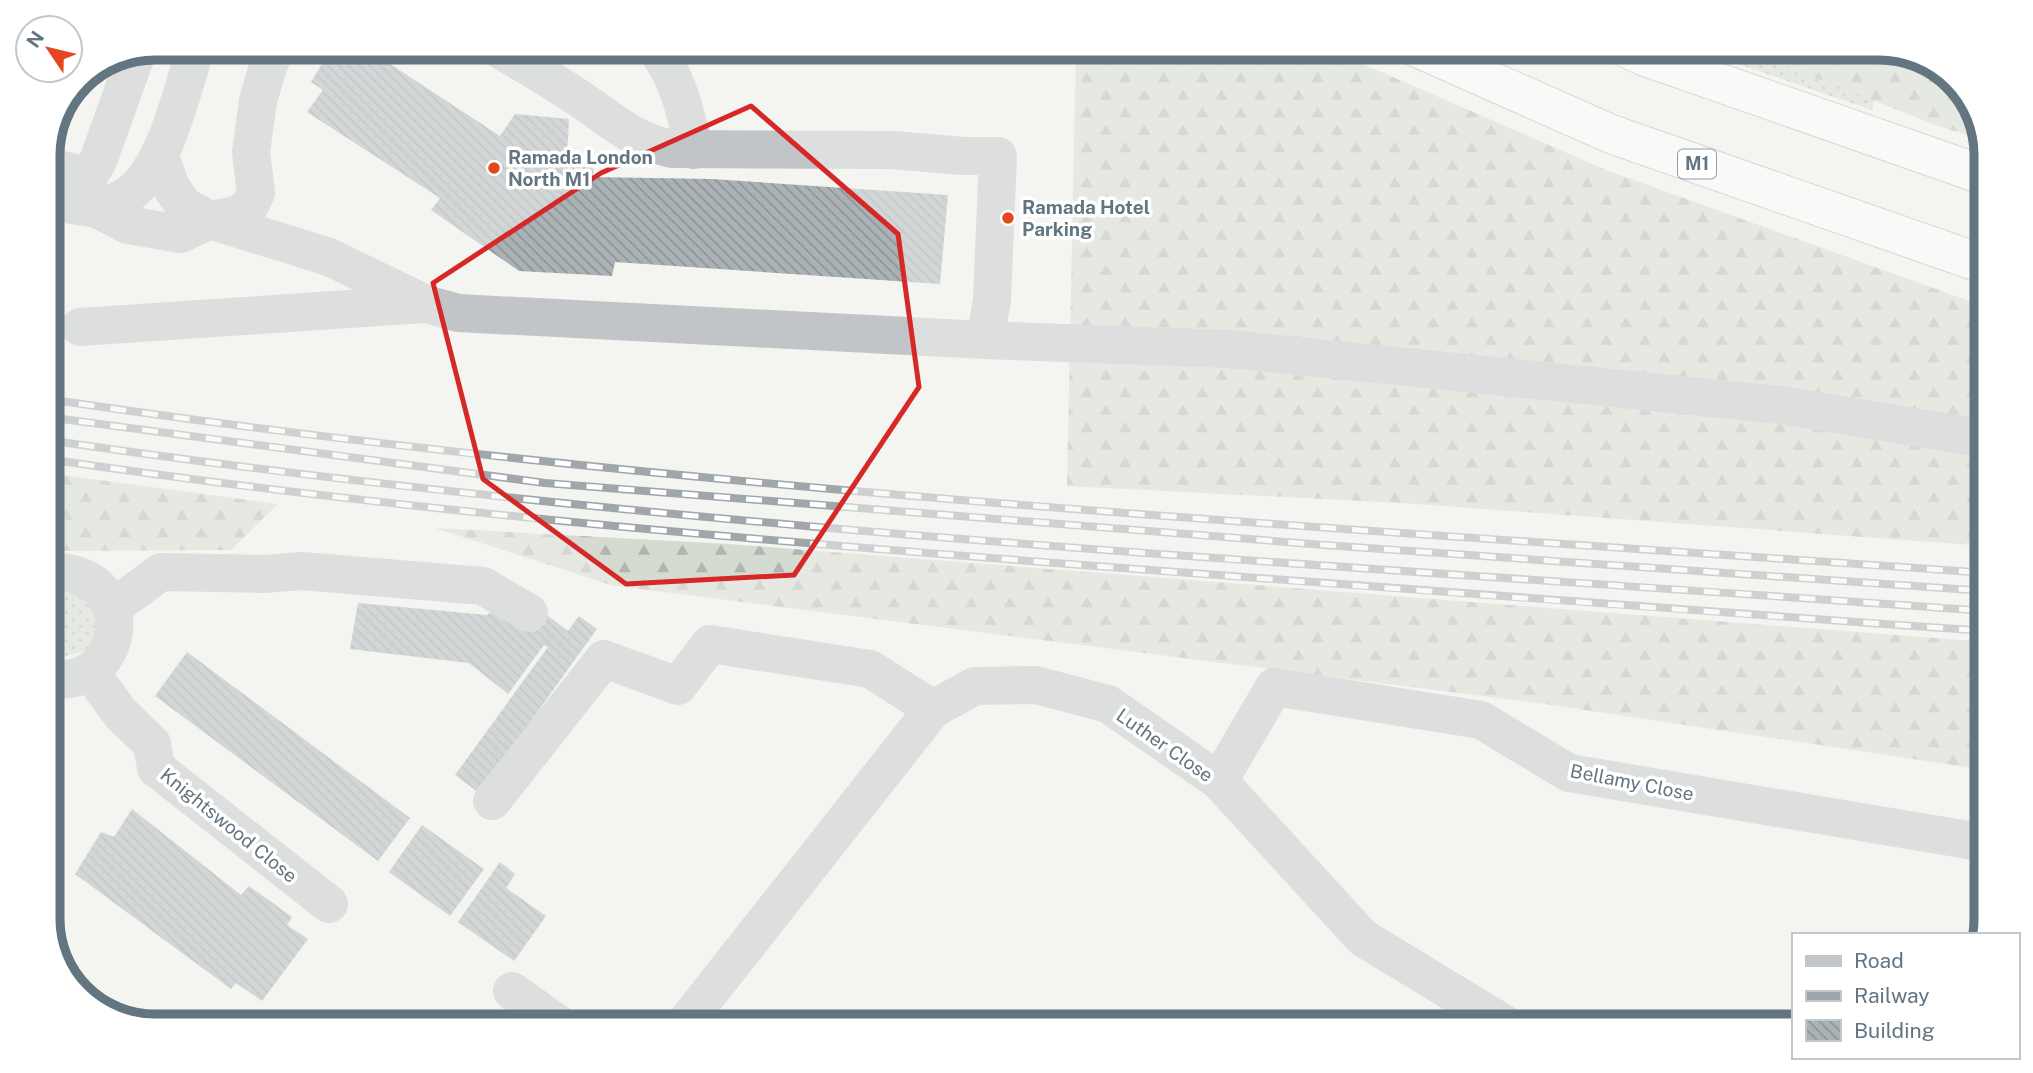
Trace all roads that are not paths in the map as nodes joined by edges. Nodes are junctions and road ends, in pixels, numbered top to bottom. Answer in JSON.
{"nodes":[{"id":1,"x":192,"y":59,"type":"edge"},
{"id":2,"x":271,"y":59,"type":"edge"},
{"id":3,"x":515,"y":59,"type":"edge"},
{"id":4,"x":663,"y":59,"type":"edge"},
{"id":5,"x":1442,"y":59,"type":"edge"},
{"id":6,"x":1652,"y":59,"type":"edge"},
{"id":7,"x":134,"y":62,"type":"edge"},
{"id":8,"x":694,"y":150,"type":"junction"},
{"id":9,"x":160,"y":156,"type":"junction"},
{"id":10,"x":60,"y":169,"type":"edge"},
{"id":11,"x":1973,"y":171,"type":"edge"},
{"id":12,"x":60,"y":203,"type":"edge"},
{"id":13,"x":97,"y":209,"type":"junction"},
{"id":14,"x":210,"y":220,"type":"junction"},
{"id":15,"x":1973,"y":261,"type":"edge"},
{"id":16,"x":426,"y":304,"type":"junction"},
{"id":17,"x":80,"y":327,"type":"dead end"},
{"id":18,"x":985,"y":340,"type":"junction"},
{"id":19,"x":1973,"y":437,"type":"edge"},
{"id":20,"x":60,"y":574,"type":"edge"},
{"id":21,"x":112,"y":608,"type":"junction"},
{"id":22,"x":529,"y":613,"type":"dead end"},
{"id":23,"x":90,"y":672,"type":"junction"},
{"id":24,"x":60,"y":680,"type":"edge"},
{"id":25,"x":933,"y":709,"type":"junction"},
{"id":26,"x":1219,"y":781,"type":"junction"},
{"id":27,"x":492,"y":801,"type":"dead end"},
{"id":28,"x":1974,"y":841,"type":"edge"},
{"id":29,"x":329,"y":904,"type":"dead end"},
{"id":30,"x":512,"y":991,"type":"dead end"},
{"id":31,"x":544,"y":1014,"type":"edge"},
{"id":32,"x":692,"y":1014,"type":"edge"},
{"id":33,"x":1488,"y":1014,"type":"edge"}],
"edges":[{"from":1,"to":9,"type":"street"},
{"from":2,"to":14,"type":"street"},
{"from":3,"to":8,"type":"street"},
{"from":4,"to":8,"type":"street"},
{"from":5,"to":15,"type":"highway","number":"M1"},
{"from":6,"to":11,"type":"highway"},
{"from":7,"to":10,"type":"street"},
{"from":8,"to":18,"type":"street"},
{"from":9,"to":13,"type":"street"},
{"from":9,"to":14,"type":"street"},
{"from":12,"to":13,"type":"street"},
{"from":13,"to":14,"type":"street"},
{"from":14,"to":16,"type":"street"},
{"from":16,"to":17,"type":"street"},
{"from":16,"to":18,"type":"street"},
{"from":18,"to":19,"type":"street"},
{"from":20,"to":21,"type":"street"},
{"from":21,"to":22,"type":"street"},
{"from":21,"to":23,"type":"street"},
{"from":23,"to":24,"type":"street"},
{"from":23,"to":29,"type":"street","name":"Knightswood Close"},
{"from":25,"to":26,"type":"street","name":"Luther Close"},
{"from":25,"to":27,"type":"street"},
{"from":25,"to":32,"type":"street","name":"Luther Close"},
{"from":26,"to":28,"type":"street","name":"Bellamy Close"},
{"from":26,"to":33,"type":"street","name":"Luther Close"},
{"from":30,"to":31,"type":"street"}]}
